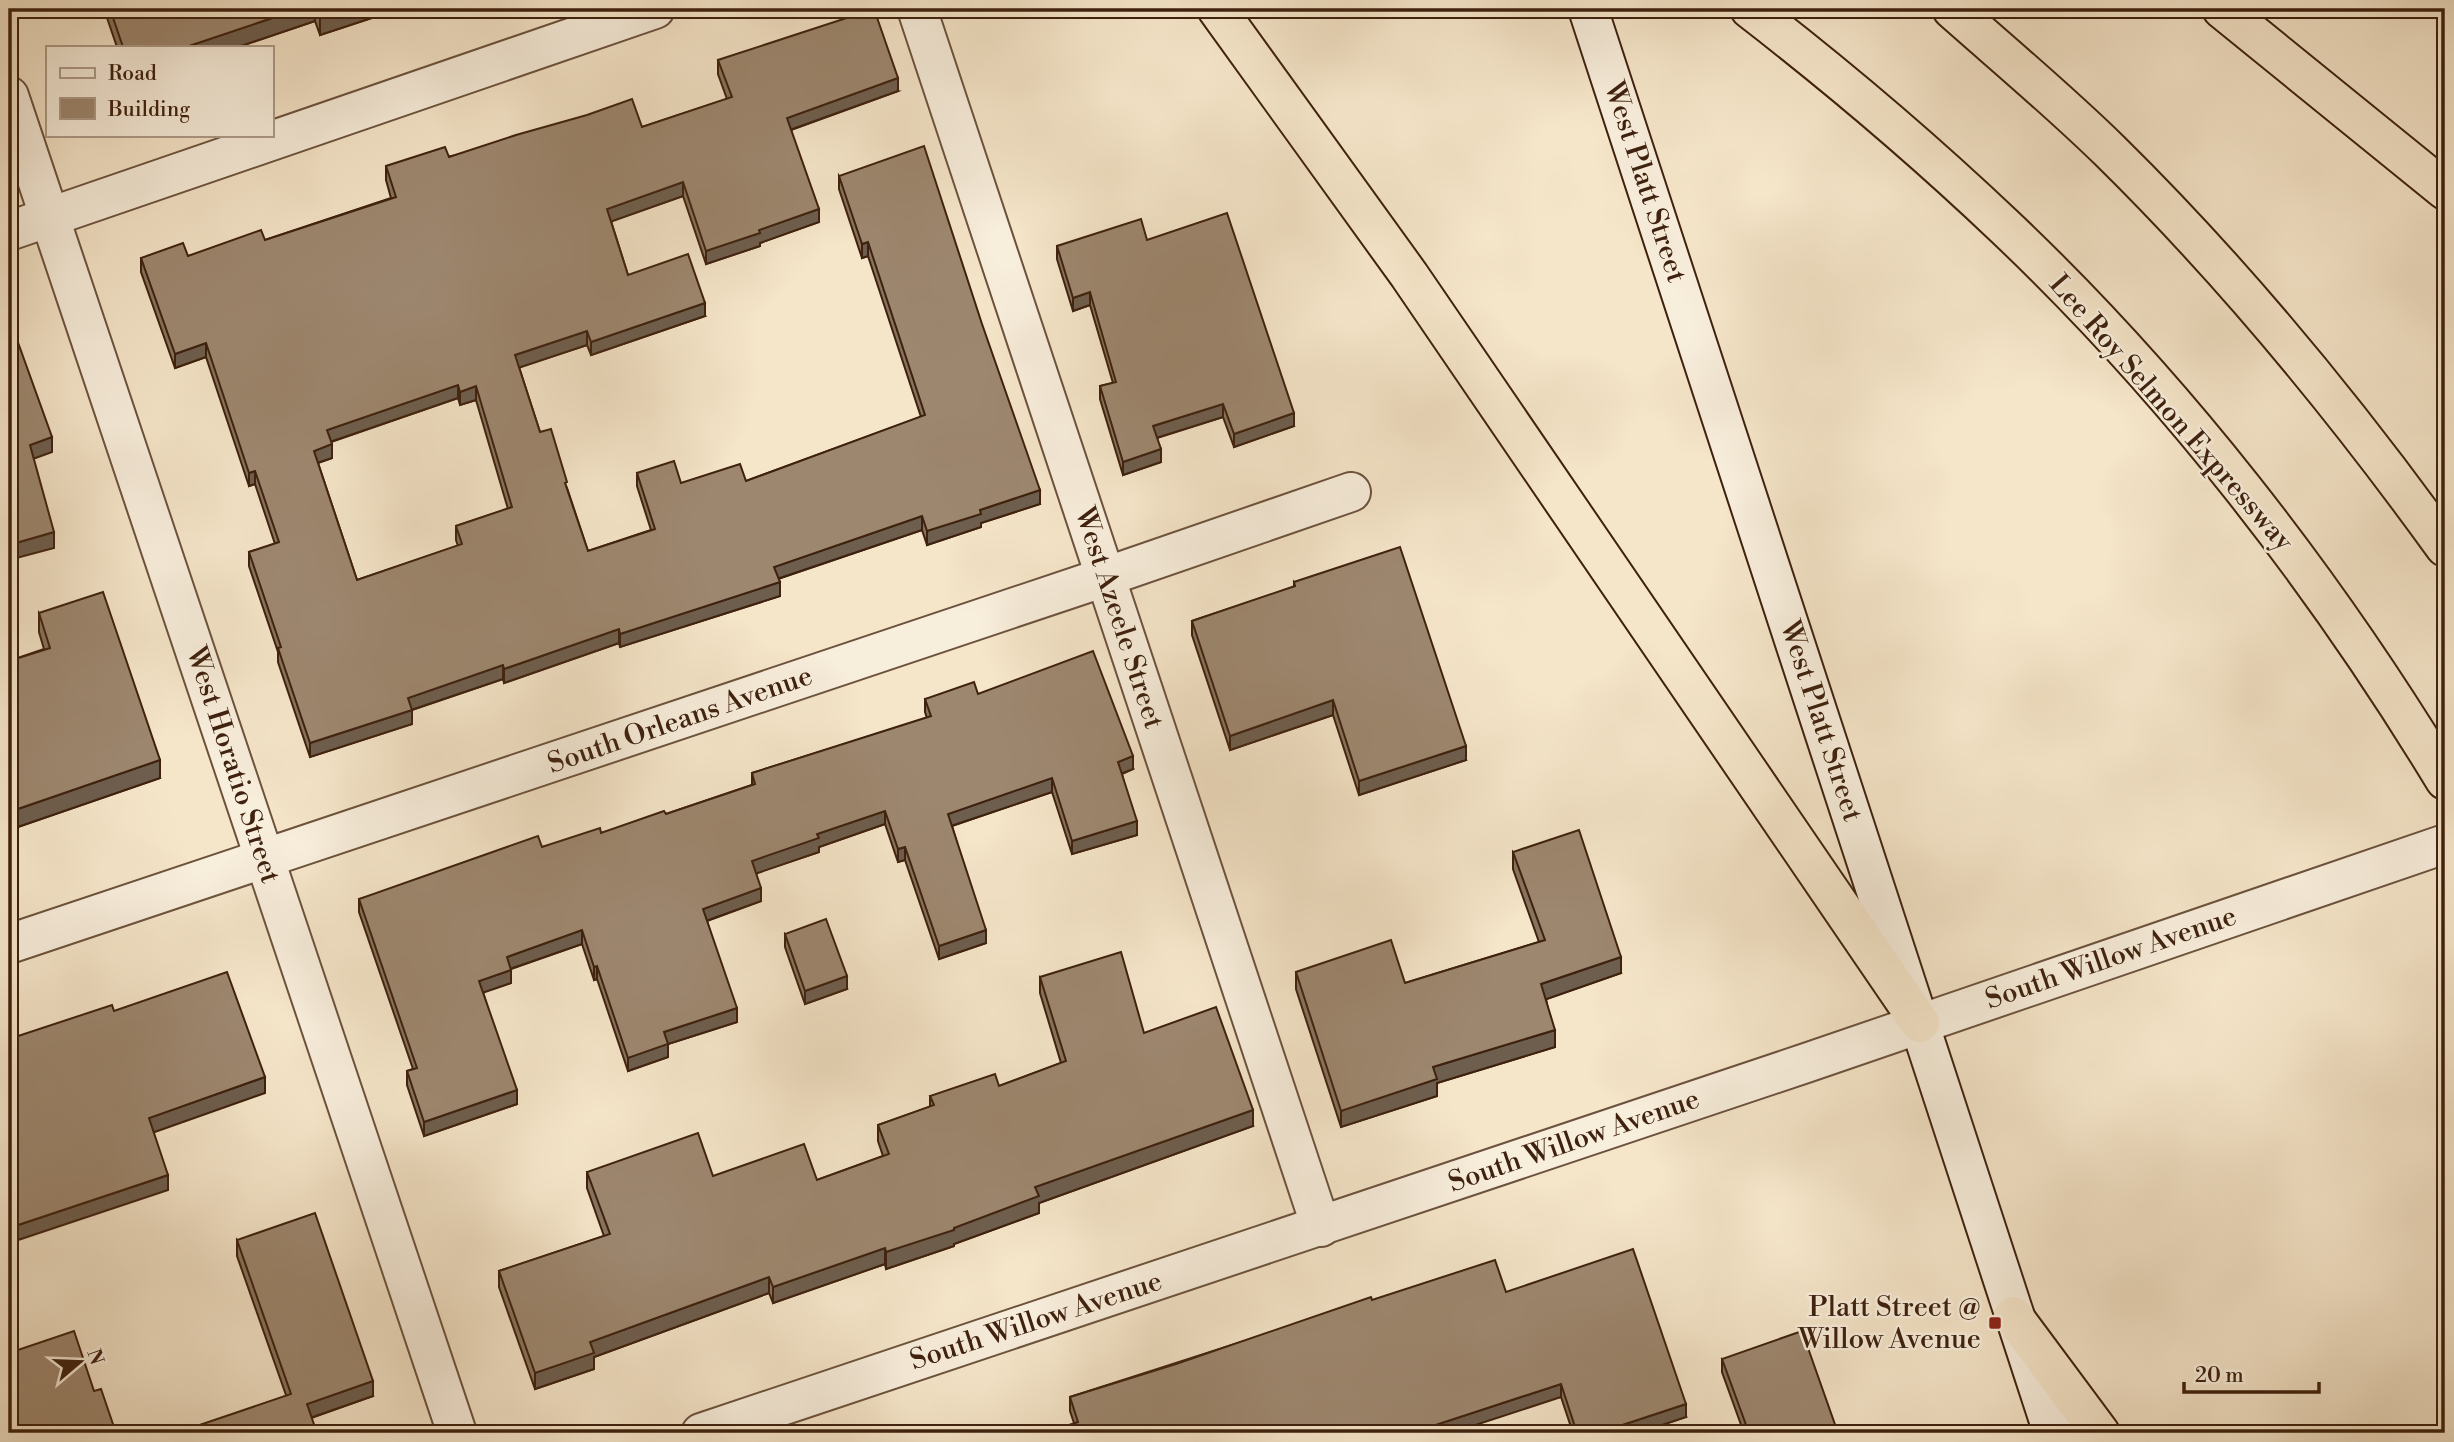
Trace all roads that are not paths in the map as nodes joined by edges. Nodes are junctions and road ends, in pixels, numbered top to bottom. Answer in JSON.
{"nodes":[{"id":1,"x":655,"y":9,"type":"edge"},
{"id":2,"x":917,"y":9,"type":"edge"},
{"id":3,"x":1217,"y":9,"type":"edge"},
{"id":4,"x":1588,"y":9,"type":"edge"},
{"id":5,"x":1750,"y":9,"type":"edge"},
{"id":6,"x":1952,"y":9,"type":"edge"},
{"id":7,"x":2222,"y":9,"type":"edge"},
{"id":8,"x":9,"y":96,"type":"edge"},
{"id":9,"x":2445,"y":190,"type":"edge"},
{"id":10,"x":51,"y":217,"type":"junction"},
{"id":11,"x":9,"y":231,"type":"edge"},
{"id":12,"x":1350,"y":492,"type":"dead end"},
{"id":13,"x":2445,"y":547,"type":"edge"},
{"id":14,"x":1105,"y":577,"type":"junction"},
{"id":15,"x":2445,"y":780,"type":"edge"},
{"id":16,"x":2445,"y":844,"type":"edge"},
{"id":17,"x":264,"y":859,"type":"junction"},
{"id":18,"x":9,"y":944,"type":"edge"},
{"id":19,"x":1920,"y":1023,"type":"junction"},
{"id":20,"x":1321,"y":1227,"type":"junction"},
{"id":21,"x":2013,"y":1316,"type":"junction"},
{"id":22,"x":457,"y":1433,"type":"edge"},
{"id":23,"x":701,"y":1433,"type":"edge"},
{"id":24,"x":2053,"y":1433,"type":"edge"},
{"id":25,"x":2100,"y":1433,"type":"edge"}],
"edges":[{"from":1,"to":10,"type":"street"},
{"from":2,"to":14,"type":"street","name":"West Azeele Street"},
{"from":3,"to":19,"type":"highway"},
{"from":4,"to":19,"type":"street","name":"West Platt Street"},
{"from":5,"to":15,"type":"highway","name":"Lee Roy Selmon Expressway"},
{"from":6,"to":13,"type":"highway"},
{"from":7,"to":9,"type":"highway"},
{"from":8,"to":10,"type":"street","name":"West Horatio Street"},
{"from":10,"to":11,"type":"street"},
{"from":10,"to":17,"type":"street","name":"West Horatio Street"},
{"from":12,"to":14,"type":"street","name":"South Orleans Avenue"},
{"from":14,"to":17,"type":"street","name":"South Orleans Avenue"},
{"from":14,"to":20,"type":"street","name":"West Azeele Street"},
{"from":16,"to":19,"type":"street","name":"South Willow Avenue"},
{"from":17,"to":18,"type":"street","name":"South Orleans Avenue"},
{"from":17,"to":22,"type":"street","name":"West Horatio Street"},
{"from":19,"to":20,"type":"street","name":"South Willow Avenue"},
{"from":19,"to":21,"type":"street","name":"West Platt Street"},
{"from":20,"to":23,"type":"street","name":"South Willow Avenue"},
{"from":21,"to":24,"type":"street","name":"West Platt Street"},
{"from":21,"to":25,"type":"highway"}]}
